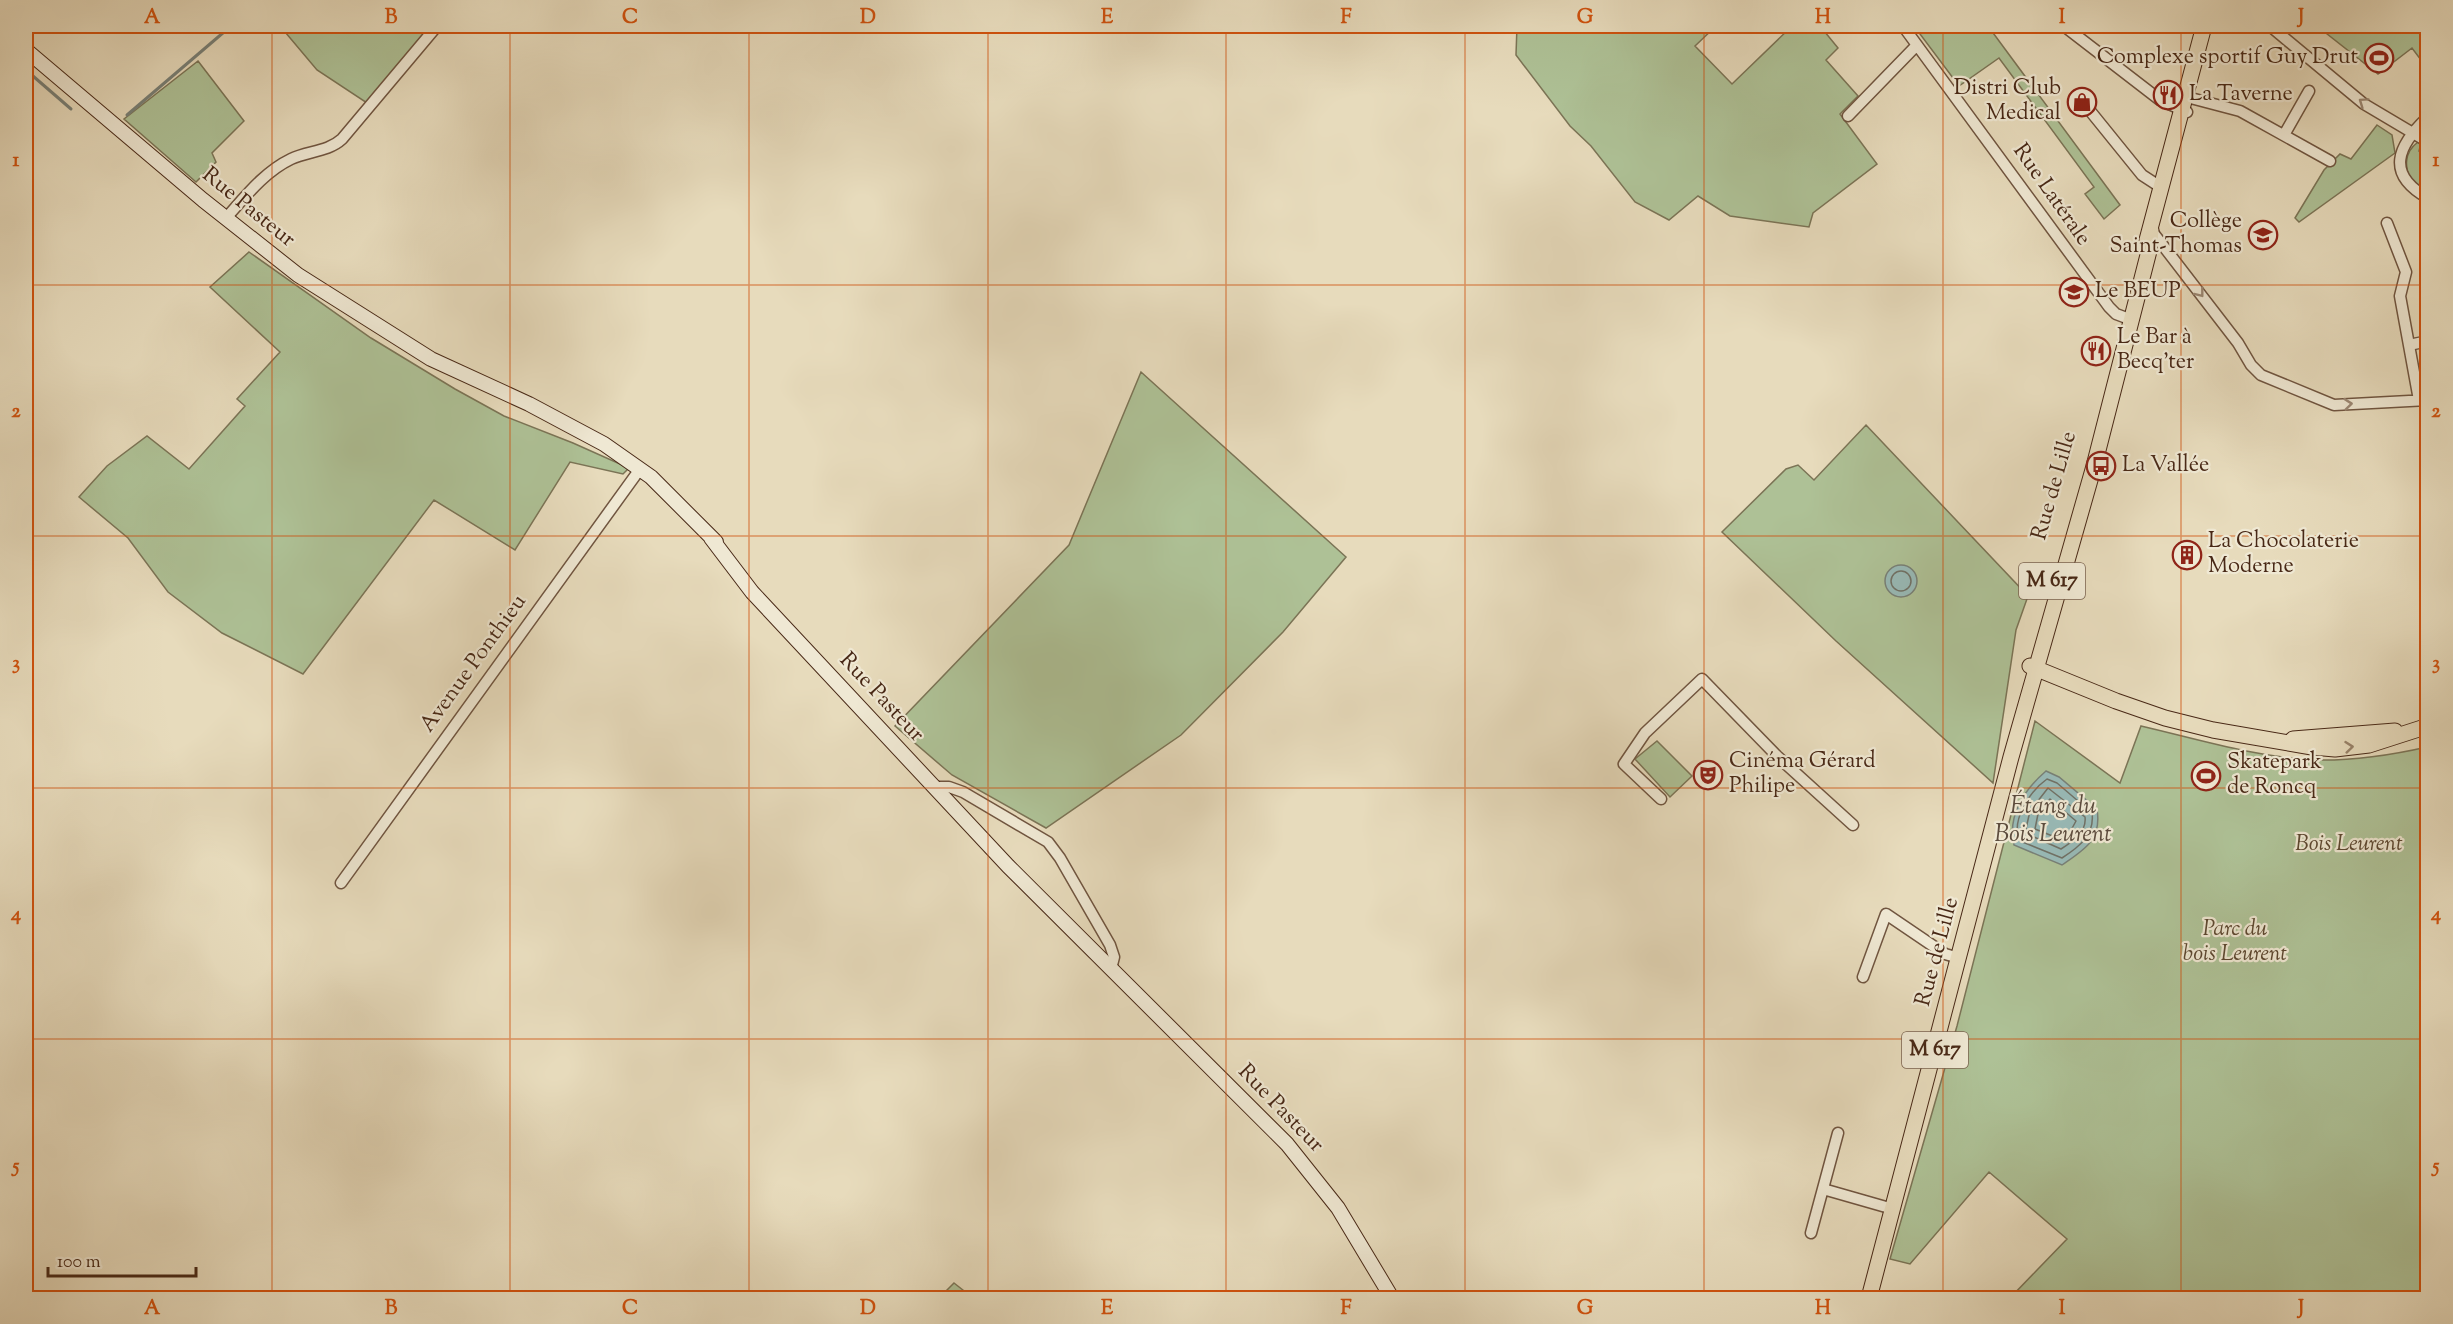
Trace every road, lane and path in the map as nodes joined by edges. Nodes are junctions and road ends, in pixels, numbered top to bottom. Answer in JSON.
{"nodes":[{"id":1,"x":437,"y":26,"type":"edge"},
{"id":2,"x":1903,"y":26,"type":"edge"},
{"id":3,"x":2064,"y":26,"type":"edge"},
{"id":4,"x":2205,"y":26,"type":"edge"},
{"id":5,"x":2270,"y":26,"type":"edge"},
{"id":6,"x":1917,"y":45,"type":"junction"},
{"id":7,"x":26,"y":50,"type":"edge"},
{"id":8,"x":2309,"y":91,"type":"dead end"},
{"id":9,"x":2185,"y":104,"type":"junction"},
{"id":10,"x":2091,"y":112,"type":"dead end"},
{"id":11,"x":1848,"y":116,"type":"dead end"},
{"id":12,"x":2427,"y":117,"type":"edge"},
{"id":13,"x":2412,"y":134,"type":"junction"},
{"id":14,"x":2284,"y":135,"type":"junction"},
{"id":15,"x":2427,"y":142,"type":"edge"},
{"id":16,"x":2330,"y":161,"type":"dead end"},
{"id":17,"x":2162,"y":188,"type":"junction"},
{"id":18,"x":2427,"y":198,"type":"edge"},
{"id":19,"x":226,"y":218,"type":"junction"},
{"id":20,"x":2386,"y":223,"type":"dead end"},
{"id":21,"x":2151,"y":230,"type":"junction"},
{"id":22,"x":2128,"y":318,"type":"junction"},
{"id":23,"x":2427,"y":341,"type":"edge"},
{"id":24,"x":2409,"y":345,"type":"junction"},
{"id":25,"x":2423,"y":400,"type":"edge"},
{"id":26,"x":640,"y":469,"type":"junction"},
{"id":27,"x":2033,"y":667,"type":"junction"},
{"id":28,"x":2425,"y":727,"type":"edge"},
{"id":29,"x":935,"y":787,"type":"junction"},
{"id":30,"x":1662,"y":799,"type":"dead end"},
{"id":31,"x":1853,"y":825,"type":"dead end"},
{"id":32,"x":341,"y":883,"type":"dead end"},
{"id":33,"x":1959,"y":958,"type":"junction"},
{"id":34,"x":1111,"y":969,"type":"junction"},
{"id":35,"x":1863,"y":978,"type":"dead end"},
{"id":36,"x":1838,"y":1133,"type":"dead end"},
{"id":37,"x":1823,"y":1189,"type":"junction"},
{"id":38,"x":1893,"y":1209,"type":"junction"},
{"id":39,"x":1811,"y":1233,"type":"dead end"},
{"id":40,"x":1392,"y":1299,"type":"edge"},
{"id":41,"x":1869,"y":1299,"type":"edge"}],
"edges":[{"from":1,"to":19,"type":"street"},
{"from":2,"to":6,"type":"street","name":"Rue Latérale"},
{"from":3,"to":9,"type":"street"},
{"from":4,"to":9,"type":"main road","name":"Rue de Lille","number":"M 617"},
{"from":13,"to":5,"type":"street","one_way":true},
{"from":6,"to":11,"type":"street"},
{"from":6,"to":22,"type":"street","name":"Rue Latérale"},
{"from":7,"to":19,"type":"main road","name":"Rue Pasteur"},
{"from":8,"to":14,"type":"street"},
{"from":9,"to":14,"type":"street"},
{"from":9,"to":17,"type":"main road","name":"Rue de Lille","number":"M 617"},
{"from":10,"to":17,"type":"street"},
{"from":12,"to":13,"type":"street"},
{"from":13,"to":15,"type":"street"},
{"from":13,"to":18,"type":"street"},
{"from":14,"to":16,"type":"street"},
{"from":17,"to":21,"type":"main road","name":"Rue de Lille","number":"M 617"},
{"from":19,"to":26,"type":"main road","name":"Rue Pasteur"},
{"from":20,"to":24,"type":"street"},
{"from":21,"to":22,"type":"main road","name":"Rue de Lille","number":"M 617"},
{"from":21,"to":25,"type":"street","one_way":true},
{"from":22,"to":27,"type":"main road","name":"Rue de Lille","number":"M 617"},
{"from":23,"to":24,"type":"street"},
{"from":24,"to":25,"type":"street"},
{"from":26,"to":29,"type":"main road","name":"Rue Pasteur"},
{"from":26,"to":32,"type":"street","name":"Avenue Ponthieu"},
{"from":27,"to":28,"type":"main road"},
{"from":27,"to":33,"type":"main road","name":"Rue de Lille","number":"M 617"},
{"from":29,"to":34,"type":"main road","name":"Rue Pasteur"},
{"from":29,"to":34,"type":"street"},
{"from":30,"to":31,"type":"street"},
{"from":33,"to":35,"type":"street"},
{"from":33,"to":38,"type":"main road","name":"Rue de Lille","number":"M 617"},
{"from":34,"to":40,"type":"main road","name":"Rue Pasteur"},
{"from":36,"to":37,"type":"street"},
{"from":37,"to":38,"type":"street"},
{"from":37,"to":39,"type":"street"},
{"from":38,"to":41,"type":"main road","name":"Rue de Lille","number":"M 617"}]}
